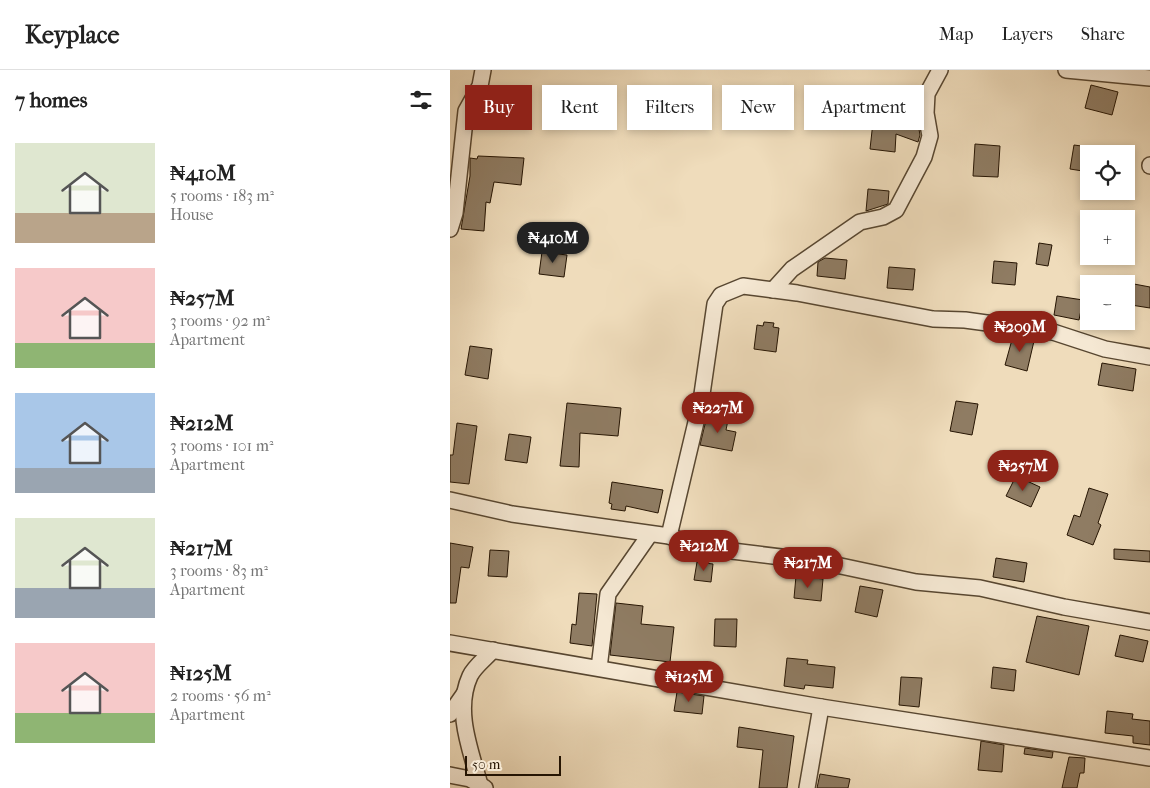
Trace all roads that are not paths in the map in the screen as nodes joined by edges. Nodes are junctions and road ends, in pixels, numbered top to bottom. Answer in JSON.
{"nodes":[{"id":1,"x":483,"y":70,"type":"edge"},
{"id":2,"x":940,"y":70,"type":"edge"},
{"id":3,"x":1066,"y":70,"type":"edge"},
{"id":4,"x":1150,"y":78,"type":"edge"},
{"id":5,"x":450,"y":229,"type":"edge"},
{"id":6,"x":773,"y":290,"type":"junction"},
{"id":7,"x":1150,"y":357,"type":"edge"},
{"id":8,"x":450,"y":500,"type":"edge"},
{"id":9,"x":650,"y":534,"type":"junction"},
{"id":10,"x":669,"y":536,"type":"junction"},
{"id":11,"x":1150,"y":622,"type":"edge"},
{"id":12,"x":450,"y":643,"type":"edge"},
{"id":13,"x":493,"y":650,"type":"junction"},
{"id":14,"x":599,"y":668,"type":"junction"},
{"id":15,"x":464,"y":694,"type":"junction"},
{"id":16,"x":820,"y":707,"type":"junction"},
{"id":17,"x":450,"y":714,"type":"edge"},
{"id":18,"x":1150,"y":758,"type":"edge"},
{"id":19,"x":450,"y":775,"type":"edge"},
{"id":20,"x":482,"y":787,"type":"edge"},
{"id":21,"x":807,"y":788,"type":"edge"}],
"edges":[{"from":1,"to":5,"type":"street"},
{"from":2,"to":6,"type":"street"},
{"from":3,"to":4,"type":"street"},
{"from":6,"to":7,"type":"street"},
{"from":6,"to":10,"type":"street"},
{"from":8,"to":9,"type":"street"},
{"from":9,"to":10,"type":"street"},
{"from":9,"to":14,"type":"street"},
{"from":10,"to":11,"type":"street"},
{"from":12,"to":13,"type":"street"},
{"from":13,"to":14,"type":"street"},
{"from":13,"to":15,"type":"street"},
{"from":14,"to":16,"type":"street"},
{"from":15,"to":17,"type":"street"},
{"from":15,"to":20,"type":"street"},
{"from":16,"to":18,"type":"street"},
{"from":16,"to":21,"type":"street"},
{"from":19,"to":20,"type":"street"}]}
